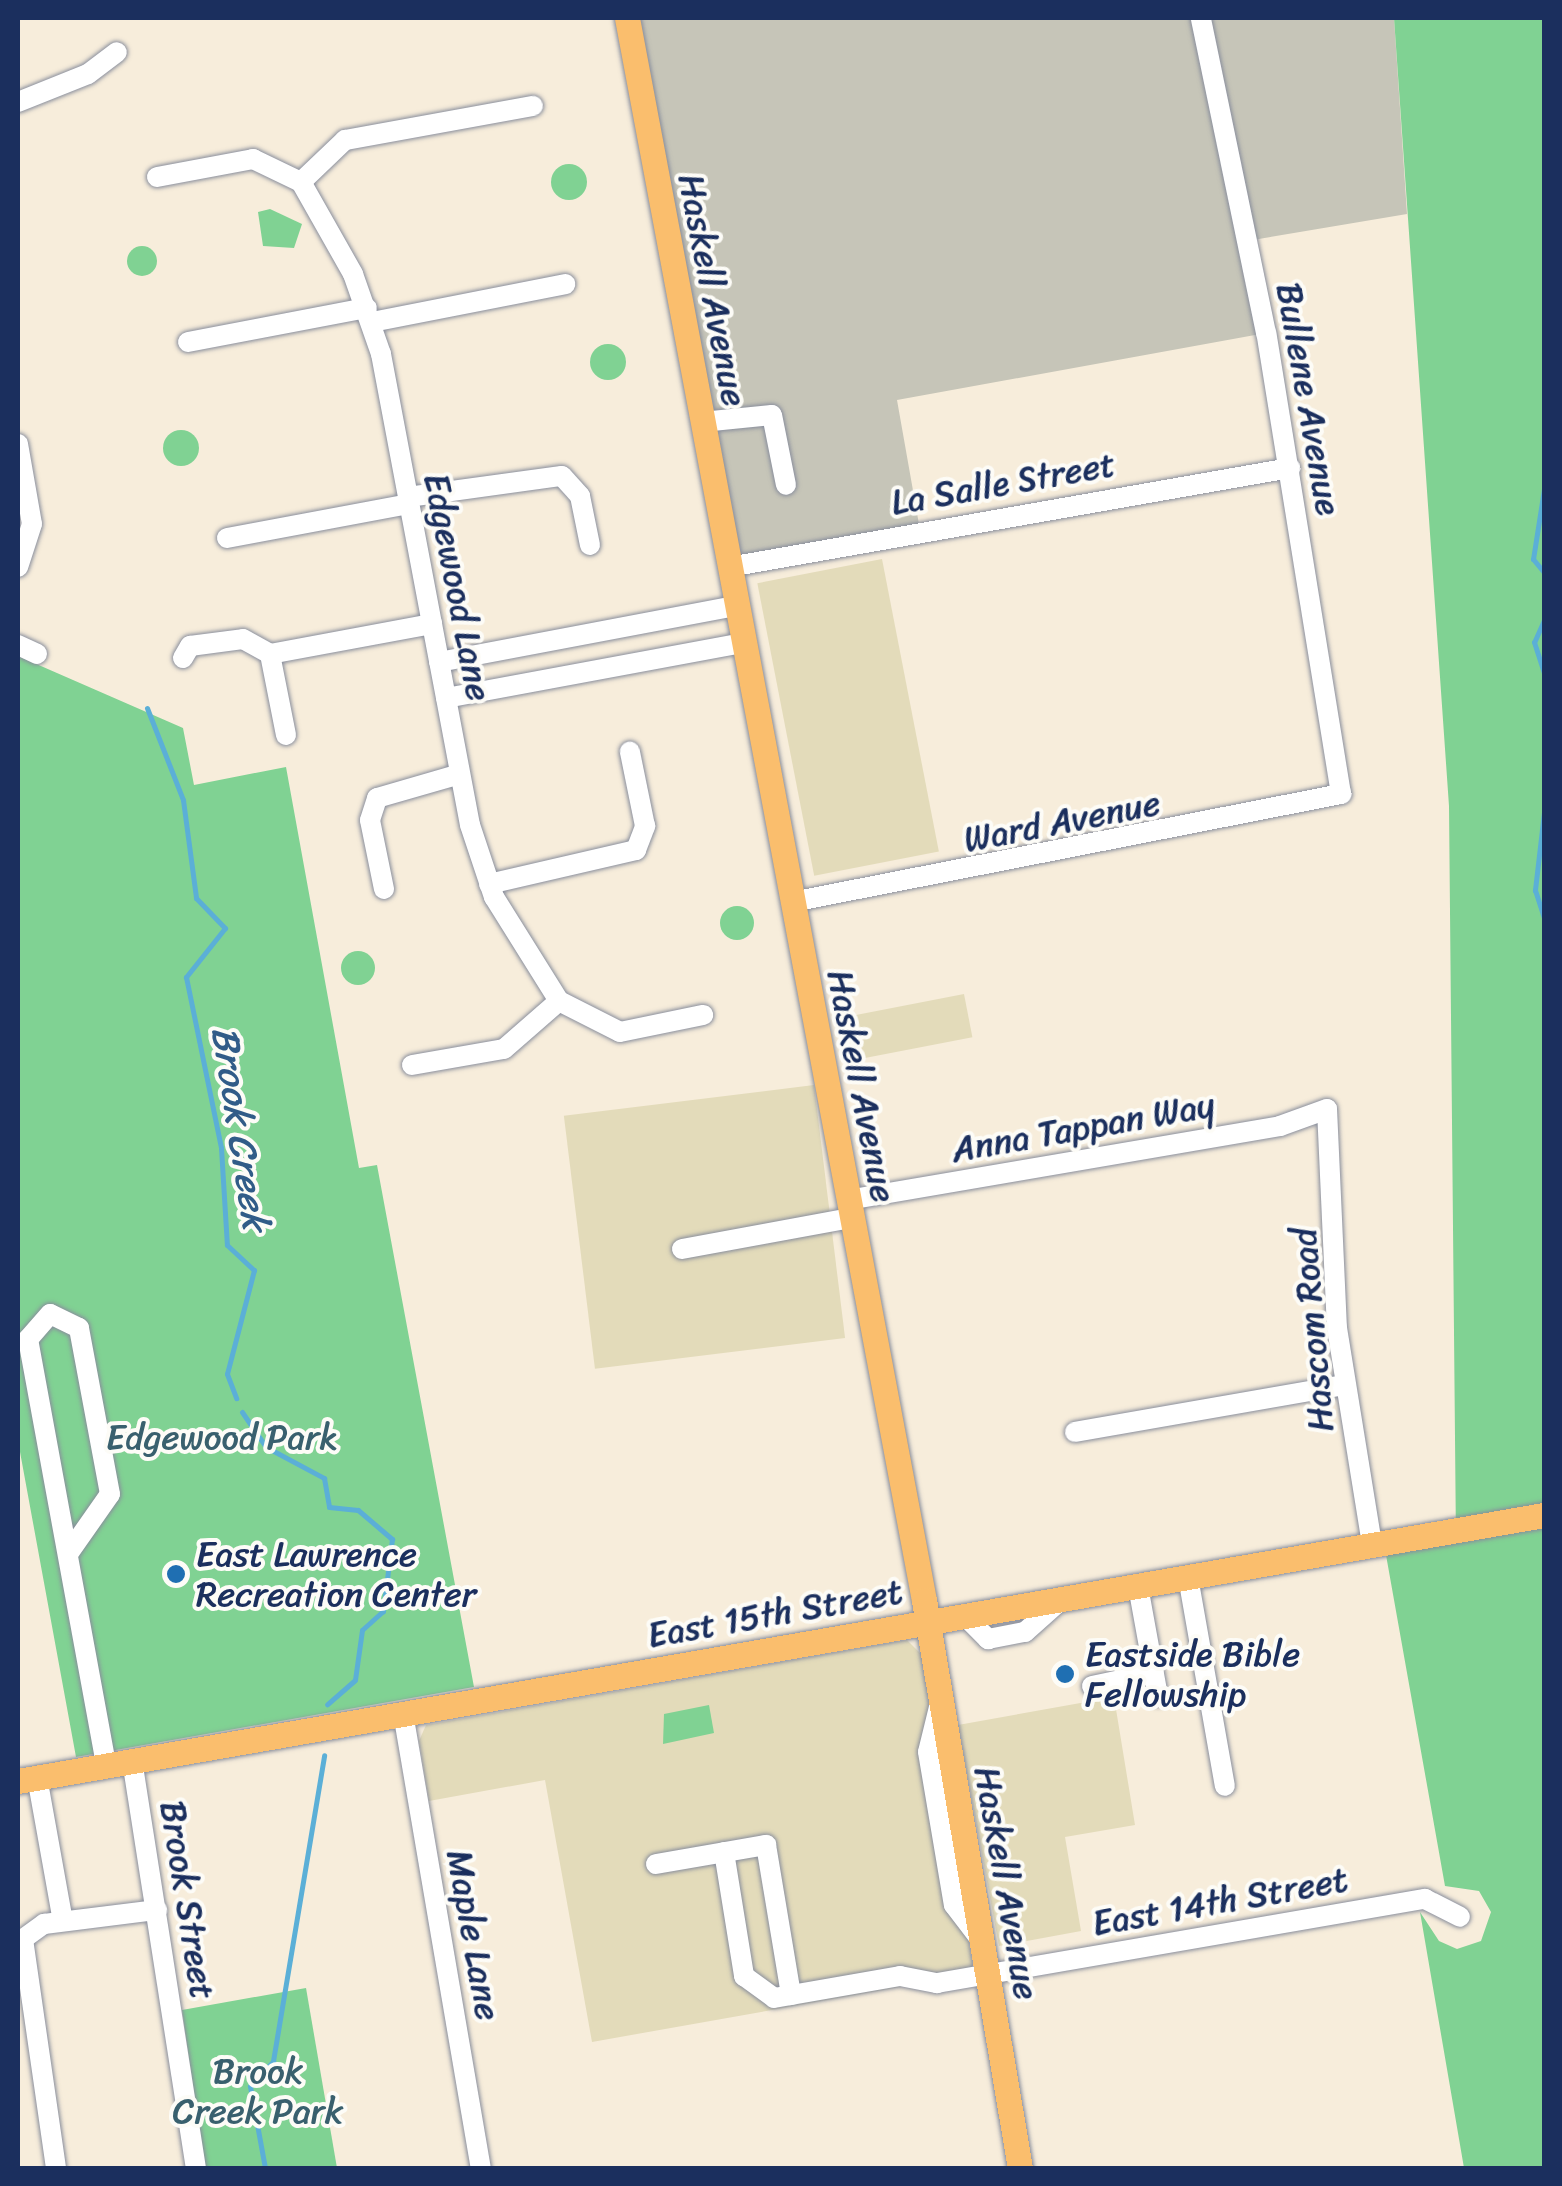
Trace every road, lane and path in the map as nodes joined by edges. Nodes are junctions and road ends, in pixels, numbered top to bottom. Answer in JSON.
{"nodes":[{"id":1,"x":627,"y":18,"type":"edge"},
{"id":2,"x":1201,"y":18,"type":"edge"},
{"id":3,"x":117,"y":52,"type":"dead end"},
{"id":4,"x":18,"y":102,"type":"edge"},
{"id":5,"x":532,"y":106,"type":"dead end"},
{"id":6,"x":157,"y":177,"type":"dead end"},
{"id":7,"x":301,"y":182,"type":"junction"},
{"id":8,"x":564,"y":284,"type":"dead end"},
{"id":9,"x":369,"y":315,"type":"junction"},
{"id":10,"x":188,"y":342,"type":"dead end"},
{"id":11,"x":702,"y":422,"type":"junction"},
{"id":12,"x":18,"y":444,"type":"edge"},
{"id":13,"x":1290,"y":468,"type":"junction"},
{"id":14,"x":786,"y":485,"type":"dead end"},
{"id":15,"x":409,"y":500,"type":"junction"},
{"id":16,"x":227,"y":538,"type":"dead end"},
{"id":17,"x":590,"y":545,"type":"dead end"},
{"id":18,"x":18,"y":567,"type":"edge"},
{"id":19,"x":729,"y":567,"type":"junction"},
{"id":20,"x":736,"y":606,"type":"junction"},
{"id":21,"x":432,"y":624,"type":"junction"},
{"id":22,"x":744,"y":644,"type":"junction"},
{"id":23,"x":270,"y":654,"type":"junction"},
{"id":24,"x":183,"y":658,"type":"dead end"},
{"id":25,"x":439,"y":662,"type":"junction"},
{"id":26,"x":446,"y":698,"type":"junction"},
{"id":27,"x":286,"y":735,"type":"dead end"},
{"id":28,"x":630,"y":752,"type":"dead end"},
{"id":29,"x":460,"y":774,"type":"junction"},
{"id":30,"x":1341,"y":794,"type":"joint"},
{"id":31,"x":489,"y":884,"type":"junction"},
{"id":32,"x":384,"y":889,"type":"dead end"},
{"id":33,"x":792,"y":902,"type":"junction"},
{"id":34,"x":559,"y":1000,"type":"junction"},
{"id":35,"x":704,"y":1015,"type":"dead end"},
{"id":36,"x":412,"y":1066,"type":"dead end"},
{"id":37,"x":1327,"y":1109,"type":"joint"},
{"id":38,"x":850,"y":1209,"type":"junction"},
{"id":39,"x":682,"y":1249,"type":"dead end"},
{"id":40,"x":1345,"y":1385,"type":"junction"},
{"id":41,"x":1075,"y":1432,"type":"dead end"},
{"id":42,"x":1544,"y":1516,"type":"edge"},
{"id":43,"x":1372,"y":1544,"type":"junction"},
{"id":44,"x":68,"y":1554,"type":"junction"},
{"id":45,"x":1188,"y":1577,"type":"junction"},
{"id":46,"x":1138,"y":1586,"type":"junction"},
{"id":47,"x":928,"y":1622,"type":"junction"},
{"id":48,"x":1154,"y":1674,"type":"junction"},
{"id":49,"x":1092,"y":1686,"type":"dead end"},
{"id":50,"x":1158,"y":1696,"type":"dead end"},
{"id":51,"x":403,"y":1713,"type":"junction"},
{"id":52,"x":132,"y":1760,"type":"junction"},
{"id":53,"x":106,"y":1765,"type":"junction"},
{"id":54,"x":27,"y":1779,"type":"edge"},
{"id":55,"x":1225,"y":1786,"type":"dead end"},
{"id":56,"x":724,"y":1852,"type":"junction"},
{"id":57,"x":656,"y":1864,"type":"dead end"},
{"id":58,"x":157,"y":1910,"type":"junction"},
{"id":59,"x":1460,"y":1918,"type":"dead end"},
{"id":60,"x":63,"y":1921,"type":"junction"},
{"id":61,"x":986,"y":1974,"type":"junction"},
{"id":62,"x":792,"y":1995,"type":"junction"},
{"id":63,"x":56,"y":2168,"type":"edge"},
{"id":64,"x":196,"y":2168,"type":"edge"},
{"id":65,"x":482,"y":2168,"type":"edge"},
{"id":66,"x":1020,"y":2168,"type":"edge"}],
"edges":[{"from":1,"to":11,"type":"main road","name":"Haskell Avenue"},
{"from":2,"to":13,"type":"street","name":"Bullene Avenue"},
{"from":3,"to":4,"type":"street"},
{"from":5,"to":7,"type":"street"},
{"from":6,"to":7,"type":"street"},
{"from":7,"to":9,"type":"street","name":"Edgewood Lane"},
{"from":8,"to":9,"type":"street"},
{"from":9,"to":10,"type":"street"},
{"from":9,"to":15,"type":"street","name":"Edgewood Lane"},
{"from":11,"to":14,"type":"street"},
{"from":11,"to":19,"type":"main road","name":"Haskell Avenue"},
{"from":12,"to":18,"type":"street"},
{"from":13,"to":19,"type":"street","name":"La Salle Street"},
{"from":13,"to":30,"type":"street","name":"Bullene Avenue"},
{"from":15,"to":16,"type":"street"},
{"from":15,"to":17,"type":"street"},
{"from":15,"to":21,"type":"street","name":"Edgewood Lane"},
{"from":19,"to":20,"type":"main road","name":"Haskell Avenue"},
{"from":20,"to":22,"type":"main road","name":"Haskell Avenue"},
{"from":20,"to":25,"type":"street"},
{"from":21,"to":23,"type":"street"},
{"from":21,"to":25,"type":"street","name":"Edgewood Lane"},
{"from":22,"to":26,"type":"street"},
{"from":22,"to":33,"type":"main road","name":"Haskell Avenue"},
{"from":23,"to":24,"type":"street"},
{"from":23,"to":27,"type":"street"},
{"from":25,"to":26,"type":"street","name":"Edgewood Lane"},
{"from":26,"to":29,"type":"street","name":"Edgewood Lane"},
{"from":28,"to":31,"type":"street"},
{"from":29,"to":31,"type":"street","name":"Edgewood Lane"},
{"from":29,"to":32,"type":"street"},
{"from":30,"to":33,"type":"street","name":"Ward Avenue"},
{"from":31,"to":34,"type":"street","name":"Edgewood Lane"},
{"from":33,"to":38,"type":"main road","name":"Haskell Avenue"},
{"from":34,"to":35,"type":"street"},
{"from":34,"to":36,"type":"street"},
{"from":37,"to":38,"type":"street","name":"Anna Tappan Way"},
{"from":37,"to":40,"type":"street","name":"Hascom Road"},
{"from":38,"to":39,"type":"street","name":"Anna Tappan Way"},
{"from":38,"to":47,"type":"main road","name":"Haskell Avenue"},
{"from":40,"to":41,"type":"street"},
{"from":40,"to":43,"type":"street","name":"Hascom Road"},
{"from":42,"to":43,"type":"main road","name":"East 15th Street"},
{"from":43,"to":45,"type":"main road","name":"East 15th Street"},
{"from":44,"to":44,"type":"street"},
{"from":44,"to":53,"type":"street"},
{"from":45,"to":46,"type":"main road","name":"East 15th Street"},
{"from":45,"to":55,"type":"street"},
{"from":46,"to":47,"type":"main road","name":"East 15th Street"},
{"from":46,"to":48,"type":"street"},
{"from":47,"to":51,"type":"main road","name":"East 15th Street"},
{"from":47,"to":61,"type":"main road","name":"Haskell Avenue"},
{"from":48,"to":49,"type":"street"},
{"from":48,"to":50,"type":"street"},
{"from":51,"to":52,"type":"main road","name":"East 15th Street"},
{"from":51,"to":65,"type":"street","name":"Maple Lane"},
{"from":52,"to":53,"type":"main road","name":"East 15th Street"},
{"from":52,"to":58,"type":"street","name":"Brook Street"},
{"from":53,"to":54,"type":"main road","name":"East 15th Street"},
{"from":54,"to":60,"type":"street"},
{"from":56,"to":57,"type":"street"},
{"from":56,"to":62,"type":"street"},
{"from":56,"to":62,"type":"street"},
{"from":58,"to":60,"type":"street"},
{"from":58,"to":64,"type":"street","name":"Brook Street"},
{"from":59,"to":61,"type":"street","name":"East 14th Street"},
{"from":60,"to":63,"type":"street"},
{"from":61,"to":62,"type":"street","name":"East 14th Street"},
{"from":61,"to":66,"type":"main road","name":"Haskell Avenue"}]}
